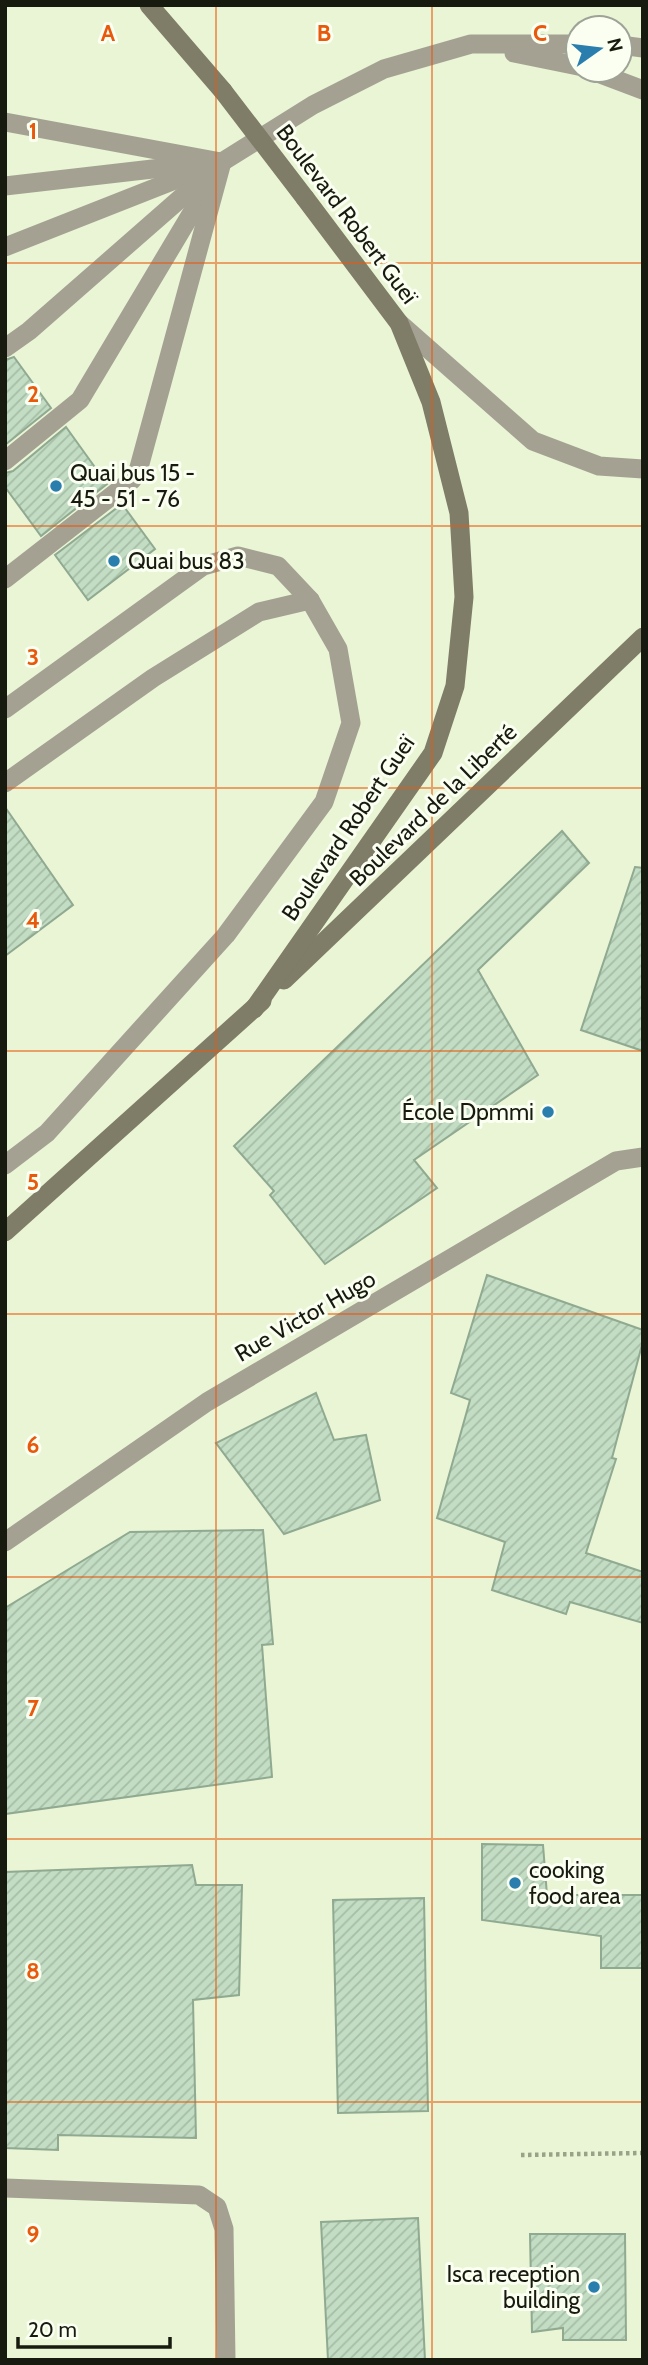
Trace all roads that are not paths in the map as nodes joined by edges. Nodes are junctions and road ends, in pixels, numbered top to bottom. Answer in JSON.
{"nodes":[{"id":1,"x":149,"y":5,"type":"edge"},
{"id":2,"x":471,"y":44,"type":"junction"},
{"id":3,"x":564,"y":44,"type":"edge"},
{"id":4,"x":564,"y":62,"type":"edge"},
{"id":5,"x":5,"y":122,"type":"edge"},
{"id":6,"x":222,"y":162,"type":"junction"},
{"id":7,"x":5,"y":186,"type":"edge"},
{"id":8,"x":5,"y":247,"type":"edge"},
{"id":9,"x":399,"y":323,"type":"junction"},
{"id":10,"x":5,"y":348,"type":"edge"},
{"id":11,"x":5,"y":461,"type":"edge"},
{"id":12,"x":643,"y":470,"type":"edge"},
{"id":13,"x":5,"y":579,"type":"edge"},
{"id":14,"x":310,"y":600,"type":"junction"},
{"id":15,"x":643,"y":637,"type":"edge"},
{"id":16,"x":5,"y":709,"type":"edge"},
{"id":17,"x":5,"y":783,"type":"edge"},
{"id":18,"x":254,"y":1009,"type":"junction"},
{"id":19,"x":643,"y":1157,"type":"edge"},
{"id":20,"x":5,"y":1165,"type":"edge"},
{"id":21,"x":5,"y":1232,"type":"edge"},
{"id":22,"x":5,"y":1542,"type":"edge"},
{"id":23,"x":5,"y":2188,"type":"edge"},
{"id":24,"x":227,"y":2358,"type":"edge"}],
"edges":[{"from":1,"to":9,"type":"main road","name":"Boulevard Robert Gueï","bridge":true},
{"from":2,"to":3,"type":"street"},
{"from":2,"to":4,"type":"street"},
{"from":2,"to":6,"type":"street"},
{"from":5,"to":6,"type":"street"},
{"from":6,"to":7,"type":"street"},
{"from":6,"to":8,"type":"street"},
{"from":6,"to":10,"type":"street"},
{"from":6,"to":11,"type":"street"},
{"from":6,"to":13,"type":"street"},
{"from":9,"to":12,"type":"street"},
{"from":9,"to":18,"type":"main road","name":"Boulevard Robert Gueï"},
{"from":14,"to":16,"type":"street"},
{"from":14,"to":17,"type":"street"},
{"from":14,"to":20,"type":"street"},
{"from":15,"to":18,"type":"main road","name":"Boulevard de la Liberté"},
{"from":18,"to":21,"type":"main road","name":"Boulevard de la Liberté"},
{"from":19,"to":22,"type":"street","name":"Rue Victor Hugo"},
{"from":23,"to":24,"type":"street"}]}
